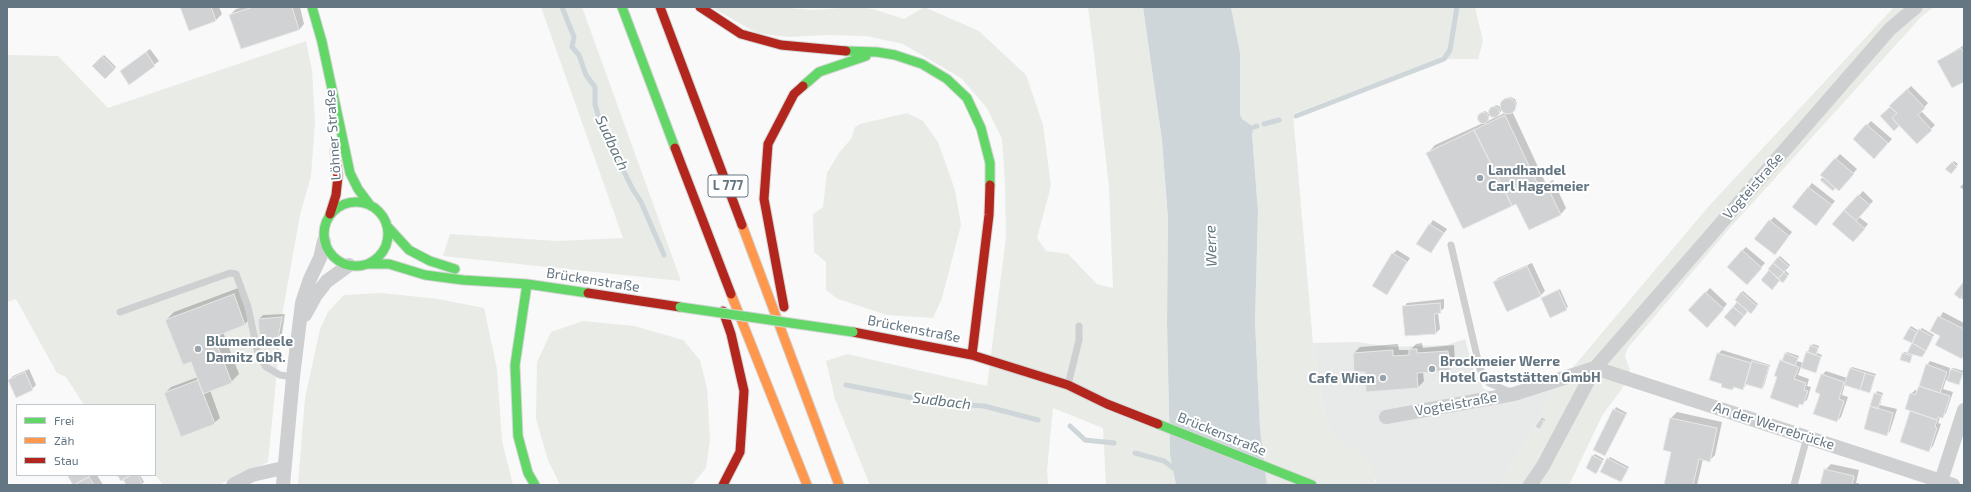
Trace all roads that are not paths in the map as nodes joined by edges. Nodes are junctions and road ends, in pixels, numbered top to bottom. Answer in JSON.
{"nodes":[{"id":1,"x":312,"y":7,"type":"edge"},
{"id":2,"x":622,"y":7,"type":"edge"},
{"id":3,"x":660,"y":7,"type":"edge"},
{"id":4,"x":700,"y":7,"type":"edge"},
{"id":5,"x":1916,"y":7,"type":"edge"},
{"id":6,"x":877,"y":52,"type":"junction"},
{"id":7,"x":329,"y":79,"type":"junction"},
{"id":8,"x":686,"y":178,"type":"junction"},
{"id":9,"x":370,"y":205,"type":"junction"},
{"id":10,"x":687,"y":208,"type":"dead end"},
{"id":11,"x":330,"y":214,"type":"junction"},
{"id":12,"x":387,"y":226,"type":"junction"},
{"id":13,"x":324,"y":241,"type":"junction"},
{"id":14,"x":1451,"y":245,"type":"dead end"},
{"id":15,"x":368,"y":264,"type":"junction"},
{"id":16,"x":349,"y":265,"type":"junction"},
{"id":17,"x":489,"y":280,"type":"junction"},
{"id":18,"x":527,"y":284,"type":"junction"},
{"id":19,"x":720,"y":304,"type":"dead end"},
{"id":20,"x":120,"y":312,"type":"dead end"},
{"id":21,"x":1080,"y":326,"type":"dead end"},
{"id":22,"x":299,"y":328,"type":"junction"},
{"id":23,"x":972,"y":355,"type":"junction"},
{"id":24,"x":795,"y":365,"type":"junction"},
{"id":25,"x":1595,"y":368,"type":"junction"},
{"id":26,"x":293,"y":377,"type":"junction"},
{"id":27,"x":1068,"y":385,"type":"junction"},
{"id":28,"x":1514,"y":394,"type":"junction"},
{"id":29,"x":1964,"y":410,"type":"edge"},
{"id":30,"x":1386,"y":417,"type":"dead end"},
{"id":31,"x":1807,"y":437,"type":"junction"},
{"id":32,"x":1543,"y":466,"type":"junction"},
{"id":33,"x":283,"y":468,"type":"junction"},
{"id":34,"x":1947,"y":483,"type":"edge"},
{"id":35,"x":233,"y":485,"type":"edge"},
{"id":36,"x":283,"y":485,"type":"edge"},
{"id":37,"x":535,"y":485,"type":"edge"},
{"id":38,"x":723,"y":485,"type":"edge"},
{"id":39,"x":807,"y":485,"type":"edge"},
{"id":40,"x":839,"y":485,"type":"edge"},
{"id":41,"x":1312,"y":485,"type":"edge"},
{"id":42,"x":1530,"y":485,"type":"edge"},
{"id":43,"x":1539,"y":485,"type":"edge"},
{"id":44,"x":1794,"y":485,"type":"edge"}],
"edges":[{"from":1,"to":7,"type":"main road","name":"Löhner Straße"},
{"from":2,"to":8,"type":"main road","number":"L 777"},
{"from":3,"to":24,"type":"main road","number":"L 777"},
{"from":4,"to":6,"type":"main road"},
{"from":5,"to":25,"type":"street","name":"Vogteistraße"},
{"from":6,"to":23,"type":"main road"},
{"from":6,"to":24,"type":"main road"},
{"from":7,"to":9,"type":"main road","name":"Löhner Straße"},
{"from":7,"to":11,"type":"main road","name":"Löhner Straße"},
{"from":8,"to":10,"type":"main road"},
{"from":8,"to":39,"type":"main road","number":"L 777"},
{"from":9,"to":11,"type":"main road"},
{"from":9,"to":12,"type":"main road"},
{"from":11,"to":13,"type":"main road"},
{"from":12,"to":15,"type":"main road"},
{"from":12,"to":17,"type":"main road","name":"Brückenstraße"},
{"from":13,"to":16,"type":"main road"},
{"from":13,"to":22,"type":"street"},
{"from":14,"to":28,"type":"lane"},
{"from":15,"to":16,"type":"main road"},
{"from":15,"to":17,"type":"main road","name":"Brückenstraße"},
{"from":16,"to":22,"type":"street"},
{"from":17,"to":18,"type":"main road","name":"Brückenstraße"},
{"from":18,"to":23,"type":"main road","name":"Brückenstraße","bridge":true},
{"from":18,"to":37,"type":"main road"},
{"from":19,"to":38,"type":"main road"},
{"from":20,"to":26,"type":"lane"},
{"from":21,"to":27,"type":"lane"},
{"from":22,"to":26,"type":"street"},
{"from":23,"to":27,"type":"main road","name":"Brückenstraße"},
{"from":24,"to":40,"type":"main road","number":"L 777"},
{"from":25,"to":28,"type":"street","name":"Vogteistraße"},
{"from":25,"to":31,"type":"street","name":"An der Werrebrücke"},
{"from":25,"to":32,"type":"street","name":"Vogteistraße"},
{"from":26,"to":33,"type":"street"},
{"from":27,"to":41,"type":"main road","name":"Brückenstraße"},
{"from":28,"to":30,"type":"street","name":"Vogteistraße"},
{"from":29,"to":34,"type":"street"},
{"from":31,"to":34,"type":"street","name":"An der Werrebrücke"},
{"from":31,"to":44,"type":"lane"},
{"from":32,"to":42,"type":"street","name":"Vogteistraße"},
{"from":32,"to":43,"type":"street","name":"Vogteistraße"},
{"from":33,"to":35,"type":"street"},
{"from":33,"to":36,"type":"street"}]}
